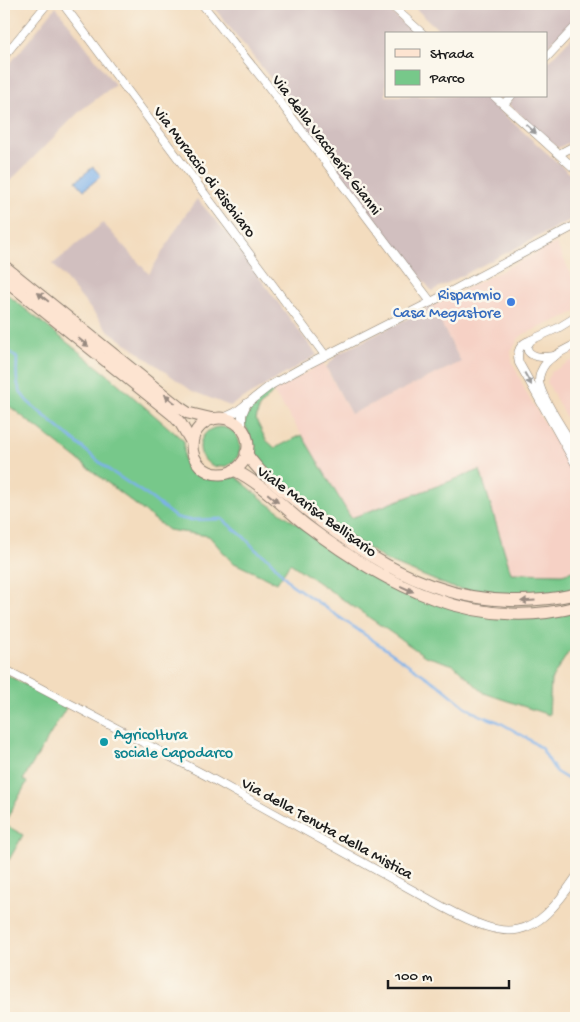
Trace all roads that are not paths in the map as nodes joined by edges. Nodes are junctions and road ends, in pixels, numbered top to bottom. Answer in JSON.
{"nodes":[{"id":1,"x":47,"y":4,"type":"edge"},
{"id":2,"x":63,"y":4,"type":"edge"},
{"id":3,"x":202,"y":4,"type":"edge"},
{"id":4,"x":390,"y":4,"type":"edge"},
{"id":5,"x":576,"y":26,"type":"edge"},
{"id":6,"x":421,"y":32,"type":"edge"},
{"id":7,"x":4,"y":56,"type":"edge"},
{"id":8,"x":548,"y":56,"type":"edge"},
{"id":9,"x":496,"y":98,"type":"edge"},
{"id":10,"x":509,"y":98,"type":"edge"},
{"id":11,"x":504,"y":104,"type":"junction"},
{"id":12,"x":576,"y":145,"type":"edge"},
{"id":13,"x":559,"y":154,"type":"junction"},
{"id":14,"x":576,"y":170,"type":"edge"},
{"id":15,"x":576,"y":225,"type":"edge"},
{"id":16,"x":4,"y":266,"type":"edge"},
{"id":17,"x":4,"y":279,"type":"edge"},
{"id":18,"x":431,"y":302,"type":"junction"},
{"id":19,"x":576,"y":317,"type":"edge"},
{"id":20,"x":531,"y":340,"type":"junction"},
{"id":21,"x":576,"y":344,"type":"edge"},
{"id":22,"x":325,"y":355,"type":"junction"},
{"id":23,"x":556,"y":356,"type":"junction"},
{"id":24,"x":247,"y":403,"type":"junction"},
{"id":25,"x":217,"y":419,"type":"junction"},
{"id":26,"x":242,"y":430,"type":"junction"},
{"id":27,"x":192,"y":443,"type":"junction"},
{"id":28,"x":576,"y":450,"type":"edge"},
{"id":29,"x":246,"y":453,"type":"junction"},
{"id":30,"x":576,"y":465,"type":"edge"},
{"id":31,"x":234,"y":470,"type":"junction"},
{"id":32,"x":576,"y":594,"type":"edge"},
{"id":33,"x":576,"y":608,"type":"edge"},
{"id":34,"x":4,"y":669,"type":"edge"},
{"id":35,"x":576,"y":877,"type":"edge"}],
"edges":[{"from":1,"to":7,"type":"street"},
{"from":2,"to":22,"type":"street","name":"Via Muraccio di Rischiaro"},
{"from":3,"to":18,"type":"street","name":"Via della Vaccheria Gianni"},
{"from":4,"to":6,"type":"street"},
{"from":5,"to":8,"type":"street"},
{"from":9,"to":11,"type":"street"},
{"from":10,"to":11,"type":"street"},
{"from":11,"to":13,"type":"street","one_way":true},
{"from":12,"to":13,"type":"street"},
{"from":13,"to":14,"type":"street"},
{"from":15,"to":18,"type":"street"},
{"from":25,"to":16,"type":"main road","one_way":true},
{"from":17,"to":27,"type":"main road","one_way":true},
{"from":18,"to":22,"type":"street"},
{"from":19,"to":20,"type":"street"},
{"from":20,"to":23,"type":"street"},
{"from":20,"to":30,"type":"street","one_way":true},
{"from":21,"to":23,"type":"street"},
{"from":22,"to":24,"type":"street"},
{"from":23,"to":28,"type":"street"},
{"from":24,"to":25,"type":"street"},
{"from":24,"to":26,"type":"street"},
{"from":25,"to":26,"type":"main road"},
{"from":25,"to":27,"type":"main road"},
{"from":26,"to":29,"type":"main road"},
{"from":27,"to":31,"type":"main road"},
{"from":29,"to":31,"type":"main road"},
{"from":32,"to":29,"type":"main road","name":"Viale Marisa Bellisario","one_way":true},
{"from":31,"to":33,"type":"main road","name":"Viale Marisa Bellisario","one_way":true},
{"from":34,"to":35,"type":"street","name":"Via della Tenuta della Mistica"}]}
